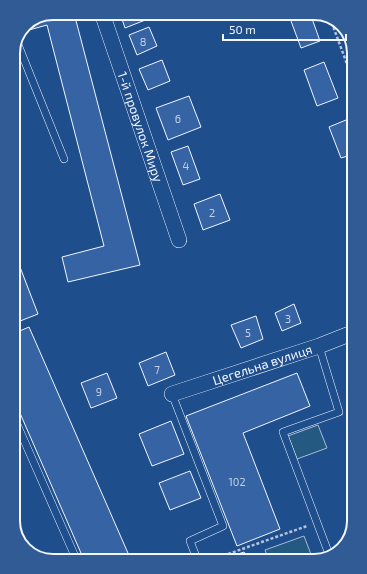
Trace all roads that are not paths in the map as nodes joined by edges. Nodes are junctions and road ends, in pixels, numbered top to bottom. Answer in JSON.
{"nodes":[{"id":1,"x":104,"y":20,"type":"edge"},
{"id":2,"x":20,"y":50,"type":"edge"},
{"id":3,"x":64,"y":159,"type":"dead end"},
{"id":4,"x":179,"y":240,"type":"dead end"},
{"id":5,"x":347,"y":335,"type":"edge"},
{"id":6,"x":319,"y":346,"type":"junction"},
{"id":7,"x":172,"y":394,"type":"joint"},
{"id":8,"x":20,"y":431,"type":"edge"},
{"id":9,"x":328,"y":551,"type":"edge"},
{"id":10,"x":74,"y":554,"type":"edge"},
{"id":11,"x":195,"y":554,"type":"edge"}],
"edges":[{"from":1,"to":4,"type":"street","name":"1-й провулок Миру"},
{"from":2,"to":3,"type":"lane"},
{"from":5,"to":6,"type":"street","name":"Цегельна вулиця"},
{"from":6,"to":7,"type":"street","name":"Цегельна вулиця"},
{"from":6,"to":9,"type":"lane"},
{"from":7,"to":11,"type":"lane"},
{"from":8,"to":10,"type":"lane"}]}
